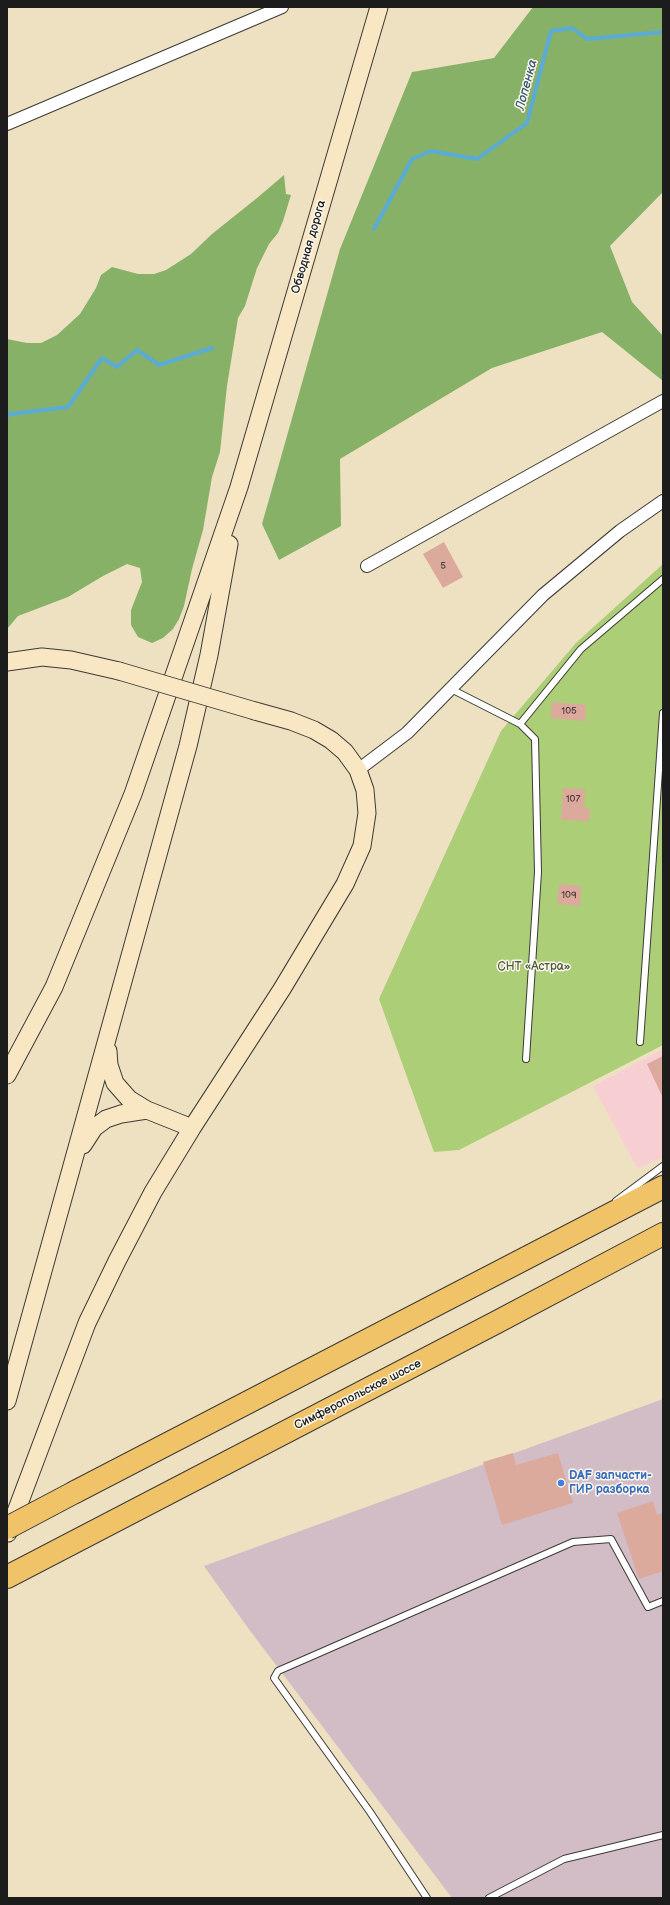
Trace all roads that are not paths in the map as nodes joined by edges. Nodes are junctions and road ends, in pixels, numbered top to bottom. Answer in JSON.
{"nodes":[{"id":1,"x":282,"y":7,"type":"edge"},
{"id":2,"x":379,"y":7,"type":"edge"},
{"id":3,"x":7,"y":124,"type":"edge"},
{"id":4,"x":663,"y":401,"type":"edge"},
{"id":5,"x":239,"y":487,"type":"junction"},
{"id":6,"x":663,"y":501,"type":"edge"},
{"id":7,"x":367,"y":566,"type":"dead end"},
{"id":8,"x":663,"y":579,"type":"edge"},
{"id":9,"x":7,"y":662,"type":"edge"},
{"id":10,"x":451,"y":689,"type":"junction"},
{"id":11,"x":663,"y":713,"type":"edge"},
{"id":12,"x":520,"y":724,"type":"junction"},
{"id":13,"x":358,"y":770,"type":"junction"},
{"id":14,"x":108,"y":1041,"type":"junction"},
{"id":15,"x":640,"y":1042,"type":"dead end"},
{"id":16,"x":12,"y":1056,"type":"edge"},
{"id":17,"x":526,"y":1059,"type":"dead end"},
{"id":18,"x":7,"y":1075,"type":"edge"},
{"id":19,"x":147,"y":1110,"type":"junction"},
{"id":20,"x":192,"y":1128,"type":"junction"},
{"id":21,"x":76,"y":1157,"type":"junction"},
{"id":22,"x":663,"y":1166,"type":"edge"},
{"id":23,"x":663,"y":1187,"type":"edge"},
{"id":24,"x":586,"y":1227,"type":"junction"},
{"id":25,"x":659,"y":1238,"type":"edge"},
{"id":26,"x":7,"y":1401,"type":"edge"},
{"id":27,"x":7,"y":1528,"type":"edge"},
{"id":28,"x":7,"y":1537,"type":"edge"},
{"id":29,"x":7,"y":1577,"type":"edge"},
{"id":30,"x":663,"y":1601,"type":"edge"},
{"id":31,"x":663,"y":1836,"type":"edge"},
{"id":32,"x":428,"y":1898,"type":"edge"},
{"id":33,"x":489,"y":1898,"type":"edge"}],
"edges":[{"from":1,"to":3,"type":"street"},
{"from":2,"to":5,"type":"main road","name":"Обводная дорога"},
{"from":4,"to":7,"type":"street"},
{"from":5,"to":14,"type":"main road"},
{"from":5,"to":16,"type":"main road"},
{"from":6,"to":10,"type":"street"},
{"from":8,"to":12,"type":"lane"},
{"from":9,"to":13,"type":"main road","bridge":true},
{"from":10,"to":12,"type":"lane"},
{"from":10,"to":13,"type":"street"},
{"from":11,"to":15,"type":"lane"},
{"from":12,"to":17,"type":"lane"},
{"from":13,"to":20,"type":"main road"},
{"from":14,"to":19,"type":"main road"},
{"from":14,"to":21,"type":"main road"},
{"from":16,"to":18,"type":"main road"},
{"from":19,"to":20,"type":"main road"},
{"from":19,"to":21,"type":"main road"},
{"from":20,"to":28,"type":"main road"},
{"from":21,"to":26,"type":"main road"},
{"from":22,"to":24,"type":"lane"},
{"from":23,"to":24,"type":"highway"},
{"from":24,"to":27,"type":"highway","bridge":true},
{"from":25,"to":29,"type":"highway","name":"Симферопольское шоссе"},
{"from":30,"to":32,"type":"lane"},
{"from":31,"to":33,"type":"lane"}]}
